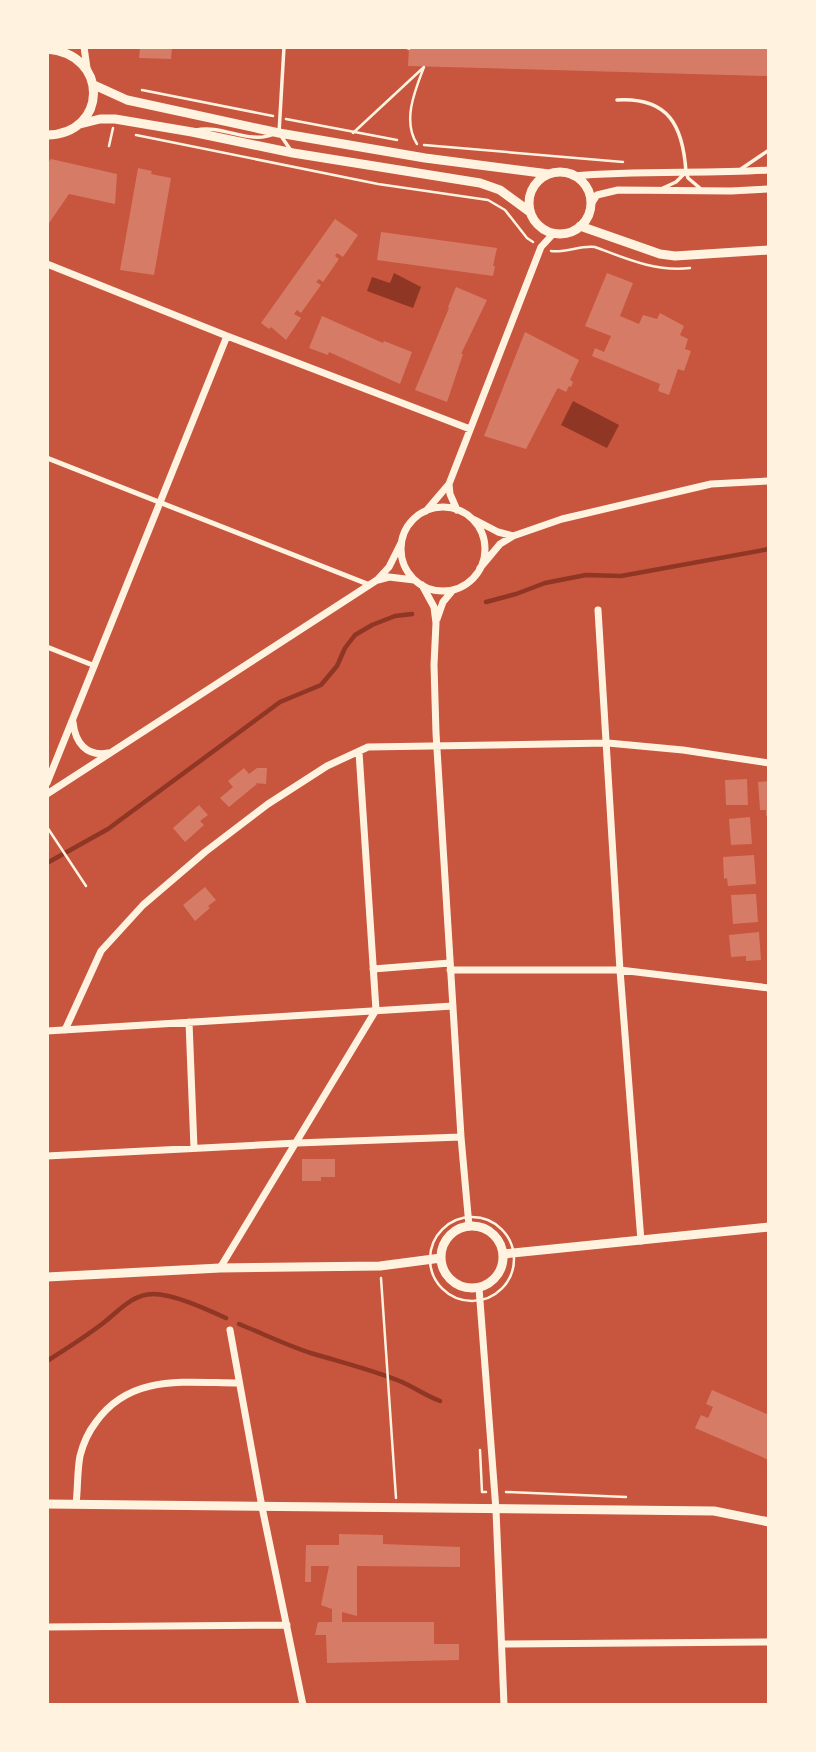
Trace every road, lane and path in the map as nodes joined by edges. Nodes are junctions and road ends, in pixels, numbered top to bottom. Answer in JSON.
{"nodes":[{"id":1,"x":84,"y":47,"type":"edge"},
{"id":2,"x":284,"y":47,"type":"edge"},
{"id":3,"x":49,"y":48,"type":"edge"},
{"id":4,"x":87,"y":68,"type":"junction"},
{"id":5,"x":94,"y":85,"type":"junction"},
{"id":6,"x":138,"y":90,"type":"dead end"},
{"id":7,"x":617,"y":100,"type":"dead end"},
{"id":8,"x":280,"y":118,"type":"junction"},
{"id":9,"x":80,"y":124,"type":"junction"},
{"id":10,"x":192,"y":132,"type":"junction"},
{"id":11,"x":354,"y":132,"type":"junction"},
{"id":12,"x":125,"y":133,"type":"dead end"},
{"id":13,"x":279,"y":133,"type":"junction"},
{"id":14,"x":47,"y":135,"type":"edge"},
{"id":15,"x":341,"y":144,"type":"junction"},
{"id":16,"x":417,"y":144,"type":"junction"},
{"id":17,"x":769,"y":150,"type":"edge"},
{"id":18,"x":293,"y":153,"type":"junction"},
{"id":19,"x":425,"y":158,"type":"junction"},
{"id":20,"x":623,"y":162,"type":"dead end"},
{"id":21,"x":769,"y":170,"type":"edge"},
{"id":22,"x":686,"y":172,"type":"junction"},
{"id":23,"x":736,"y":172,"type":"junction"},
{"id":24,"x":549,"y":174,"type":"junction"},
{"id":25,"x":573,"y":176,"type":"junction"},
{"id":26,"x":769,"y":188,"type":"edge"},
{"id":27,"x":658,"y":190,"type":"junction"},
{"id":28,"x":706,"y":191,"type":"junction"},
{"id":29,"x":591,"y":204,"type":"junction"},
{"id":30,"x":530,"y":212,"type":"junction"},
{"id":31,"x":580,"y":226,"type":"junction"},
{"id":32,"x":553,"y":234,"type":"junction"},
{"id":33,"x":541,"y":247,"type":"junction"},
{"id":34,"x":769,"y":250,"type":"edge"},
{"id":35,"x":47,"y":264,"type":"edge"},
{"id":36,"x":693,"y":267,"type":"dead end"},
{"id":37,"x":227,"y":337,"type":"junction"},
{"id":38,"x":470,"y":429,"type":"junction"},
{"id":39,"x":47,"y":458,"type":"edge"},
{"id":40,"x":769,"y":481,"type":"edge"},
{"id":41,"x":449,"y":484,"type":"junction"},
{"id":42,"x":160,"y":502,"type":"junction"},
{"id":43,"x":457,"y":510,"type":"junction"},
{"id":44,"x":426,"y":511,"type":"junction"},
{"id":45,"x":471,"y":518,"type":"junction"},
{"id":46,"x":513,"y":536,"type":"junction"},
{"id":47,"x":401,"y":543,"type":"junction"},
{"id":48,"x":480,"y":568,"type":"junction"},
{"id":49,"x":374,"y":583,"type":"junction"},
{"id":50,"x":418,"y":583,"type":"junction"},
{"id":51,"x":453,"y":590,"type":"junction"},
{"id":52,"x":598,"y":610,"type":"dead end"},
{"id":53,"x":436,"y":623,"type":"junction"},
{"id":54,"x":47,"y":647,"type":"edge"},
{"id":55,"x":95,"y":666,"type":"junction"},
{"id":56,"x":72,"y":721,"type":"junction"},
{"id":57,"x":608,"y":743,"type":"junction"},
{"id":58,"x":436,"y":746,"type":"junction"},
{"id":59,"x":359,"y":752,"type":"junction"},
{"id":60,"x":112,"y":753,"type":"junction"},
{"id":61,"x":769,"y":763,"type":"edge"},
{"id":62,"x":47,"y":783,"type":"edge"},
{"id":63,"x":47,"y":794,"type":"edge"},
{"id":64,"x":47,"y":827,"type":"edge"},
{"id":65,"x":86,"y":886,"type":"dead end"},
{"id":66,"x":450,"y":967,"type":"junction"},
{"id":67,"x":373,"y":969,"type":"junction"},
{"id":68,"x":620,"y":970,"type":"junction"},
{"id":69,"x":769,"y":988,"type":"edge"},
{"id":70,"x":453,"y":1006,"type":"junction"},
{"id":71,"x":376,"y":1010,"type":"junction"},
{"id":72,"x":189,"y":1022,"type":"junction"},
{"id":73,"x":65,"y":1030,"type":"junction"},
{"id":74,"x":47,"y":1031,"type":"edge"},
{"id":75,"x":461,"y":1137,"type":"junction"},
{"id":76,"x":297,"y":1143,"type":"junction"},
{"id":77,"x":194,"y":1148,"type":"junction"},
{"id":78,"x":47,"y":1156,"type":"edge"},
{"id":79,"x":469,"y":1221,"type":"junction"},
{"id":80,"x":769,"y":1227,"type":"edge"},
{"id":81,"x":641,"y":1241,"type":"junction"},
{"id":82,"x":508,"y":1254,"type":"junction"},
{"id":83,"x":441,"y":1258,"type":"junction"},
{"id":84,"x":430,"y":1260,"type":"junction"},
{"id":85,"x":380,"y":1266,"type":"junction"},
{"id":86,"x":220,"y":1268,"type":"junction"},
{"id":87,"x":47,"y":1277,"type":"edge"},
{"id":88,"x":479,"y":1288,"type":"junction"},
{"id":89,"x":480,"y":1300,"type":"junction"},
{"id":90,"x":230,"y":1330,"type":"dead end"},
{"id":91,"x":239,"y":1383,"type":"junction"},
{"id":92,"x":480,"y":1451,"type":"dead end"},
{"id":93,"x":495,"y":1492,"type":"junction"},
{"id":94,"x":632,"y":1498,"type":"dead end"},
{"id":95,"x":47,"y":1504,"type":"edge"},
{"id":96,"x":76,"y":1504,"type":"junction"},
{"id":97,"x":262,"y":1507,"type":"junction"},
{"id":98,"x":397,"y":1508,"type":"junction"},
{"id":99,"x":496,"y":1510,"type":"junction"},
{"id":100,"x":769,"y":1522,"type":"edge"},
{"id":101,"x":287,"y":1625,"type":"junction"},
{"id":102,"x":47,"y":1627,"type":"edge"},
{"id":103,"x":769,"y":1642,"type":"edge"},
{"id":104,"x":502,"y":1644,"type":"junction"},
{"id":105,"x":303,"y":1705,"type":"edge"},
{"id":106,"x":504,"y":1705,"type":"edge"}],
"edges":[{"from":1,"to":4,"type":"street"},
{"from":2,"to":8,"type":"lane"},
{"from":3,"to":4,"type":"street"},
{"from":4,"to":5,"type":"street"},
{"from":5,"to":9,"type":"street"},
{"from":5,"to":13,"type":"street"},
{"from":6,"to":8,"type":"path"},
{"from":7,"to":22,"type":"lane"},
{"from":8,"to":11,"type":"path"},
{"from":8,"to":13,"type":"lane"},
{"from":9,"to":10,"type":"street"},
{"from":9,"to":14,"type":"street"},
{"from":10,"to":13,"type":"lane"},
{"from":10,"to":18,"type":"street"},
{"from":11,"to":15,"type":"path"},
{"from":11,"to":16,"type":"path"},
{"from":11,"to":16,"type":"path"},
{"from":12,"to":33,"type":"path"},
{"from":13,"to":15,"type":"street"},
{"from":13,"to":18,"type":"lane"},
{"from":15,"to":19,"type":"street"},
{"from":16,"to":19,"type":"path"},
{"from":16,"to":20,"type":"path"},
{"from":17,"to":23,"type":"lane"},
{"from":18,"to":30,"type":"street"},
{"from":19,"to":24,"type":"street"},
{"from":21,"to":23,"type":"street"},
{"from":22,"to":23,"type":"street"},
{"from":22,"to":25,"type":"street"},
{"from":22,"to":27,"type":"lane"},
{"from":22,"to":28,"type":"lane"},
{"from":24,"to":25,"type":"street"},
{"from":24,"to":30,"type":"street"},
{"from":25,"to":29,"type":"street"},
{"from":26,"to":28,"type":"street"},
{"from":27,"to":28,"type":"street"},
{"from":27,"to":29,"type":"street"},
{"from":29,"to":31,"type":"street"},
{"from":30,"to":32,"type":"street"},
{"from":31,"to":32,"type":"street"},
{"from":31,"to":34,"type":"street"},
{"from":32,"to":33,"type":"street"},
{"from":33,"to":36,"type":"path"},
{"from":33,"to":38,"type":"street"},
{"from":35,"to":37,"type":"street"},
{"from":37,"to":38,"type":"street"},
{"from":37,"to":42,"type":"street"},
{"from":38,"to":41,"type":"street"},
{"from":39,"to":42,"type":"street"},
{"from":40,"to":46,"type":"street"},
{"from":41,"to":43,"type":"street"},
{"from":41,"to":44,"type":"street"},
{"from":42,"to":49,"type":"street"},
{"from":42,"to":55,"type":"street"},
{"from":43,"to":44,"type":"street"},
{"from":43,"to":45,"type":"street"},
{"from":44,"to":47,"type":"street"},
{"from":45,"to":46,"type":"street"},
{"from":45,"to":48,"type":"street"},
{"from":46,"to":48,"type":"street"},
{"from":47,"to":49,"type":"street"},
{"from":47,"to":50,"type":"street"},
{"from":48,"to":51,"type":"street"},
{"from":49,"to":50,"type":"street"},
{"from":49,"to":60,"type":"street"},
{"from":50,"to":51,"type":"street"},
{"from":50,"to":53,"type":"street"},
{"from":51,"to":53,"type":"street"},
{"from":52,"to":57,"type":"street"},
{"from":53,"to":58,"type":"street"},
{"from":54,"to":55,"type":"street"},
{"from":55,"to":56,"type":"street"},
{"from":56,"to":60,"type":"street"},
{"from":56,"to":62,"type":"street"},
{"from":57,"to":58,"type":"street"},
{"from":57,"to":61,"type":"street"},
{"from":57,"to":68,"type":"street"},
{"from":58,"to":59,"type":"street"},
{"from":58,"to":66,"type":"street"},
{"from":59,"to":67,"type":"street"},
{"from":59,"to":73,"type":"street"},
{"from":60,"to":63,"type":"street"},
{"from":64,"to":65,"type":"path"},
{"from":66,"to":67,"type":"street"},
{"from":66,"to":68,"type":"street"},
{"from":66,"to":70,"type":"street"},
{"from":67,"to":71,"type":"street"},
{"from":68,"to":69,"type":"street"},
{"from":68,"to":81,"type":"street"},
{"from":70,"to":71,"type":"street"},
{"from":70,"to":75,"type":"street"},
{"from":71,"to":72,"type":"street"},
{"from":71,"to":76,"type":"street"},
{"from":72,"to":73,"type":"street"},
{"from":72,"to":77,"type":"street"},
{"from":73,"to":74,"type":"street"},
{"from":75,"to":76,"type":"street"},
{"from":75,"to":79,"type":"street"},
{"from":76,"to":77,"type":"street"},
{"from":76,"to":86,"type":"street"},
{"from":77,"to":78,"type":"street"},
{"from":79,"to":82,"type":"street"},
{"from":79,"to":82,"type":"path"},
{"from":79,"to":83,"type":"street"},
{"from":79,"to":84,"type":"path"},
{"from":80,"to":81,"type":"street"},
{"from":81,"to":82,"type":"street"},
{"from":82,"to":88,"type":"street"},
{"from":82,"to":89,"type":"path"},
{"from":83,"to":84,"type":"street"},
{"from":83,"to":88,"type":"street"},
{"from":84,"to":85,"type":"street"},
{"from":84,"to":89,"type":"path"},
{"from":85,"to":86,"type":"street"},
{"from":85,"to":98,"type":"path"},
{"from":86,"to":87,"type":"street"},
{"from":88,"to":89,"type":"street"},
{"from":89,"to":93,"type":"street"},
{"from":90,"to":91,"type":"street"},
{"from":91,"to":96,"type":"street"},
{"from":91,"to":97,"type":"street"},
{"from":92,"to":93,"type":"path"},
{"from":93,"to":94,"type":"path"},
{"from":93,"to":99,"type":"street"},
{"from":95,"to":96,"type":"street"},
{"from":96,"to":97,"type":"street"},
{"from":97,"to":98,"type":"street"},
{"from":97,"to":101,"type":"street"},
{"from":98,"to":99,"type":"street"},
{"from":99,"to":100,"type":"street"},
{"from":99,"to":104,"type":"street"},
{"from":101,"to":102,"type":"street"},
{"from":101,"to":105,"type":"street"},
{"from":103,"to":104,"type":"street"},
{"from":104,"to":106,"type":"street"}]}
